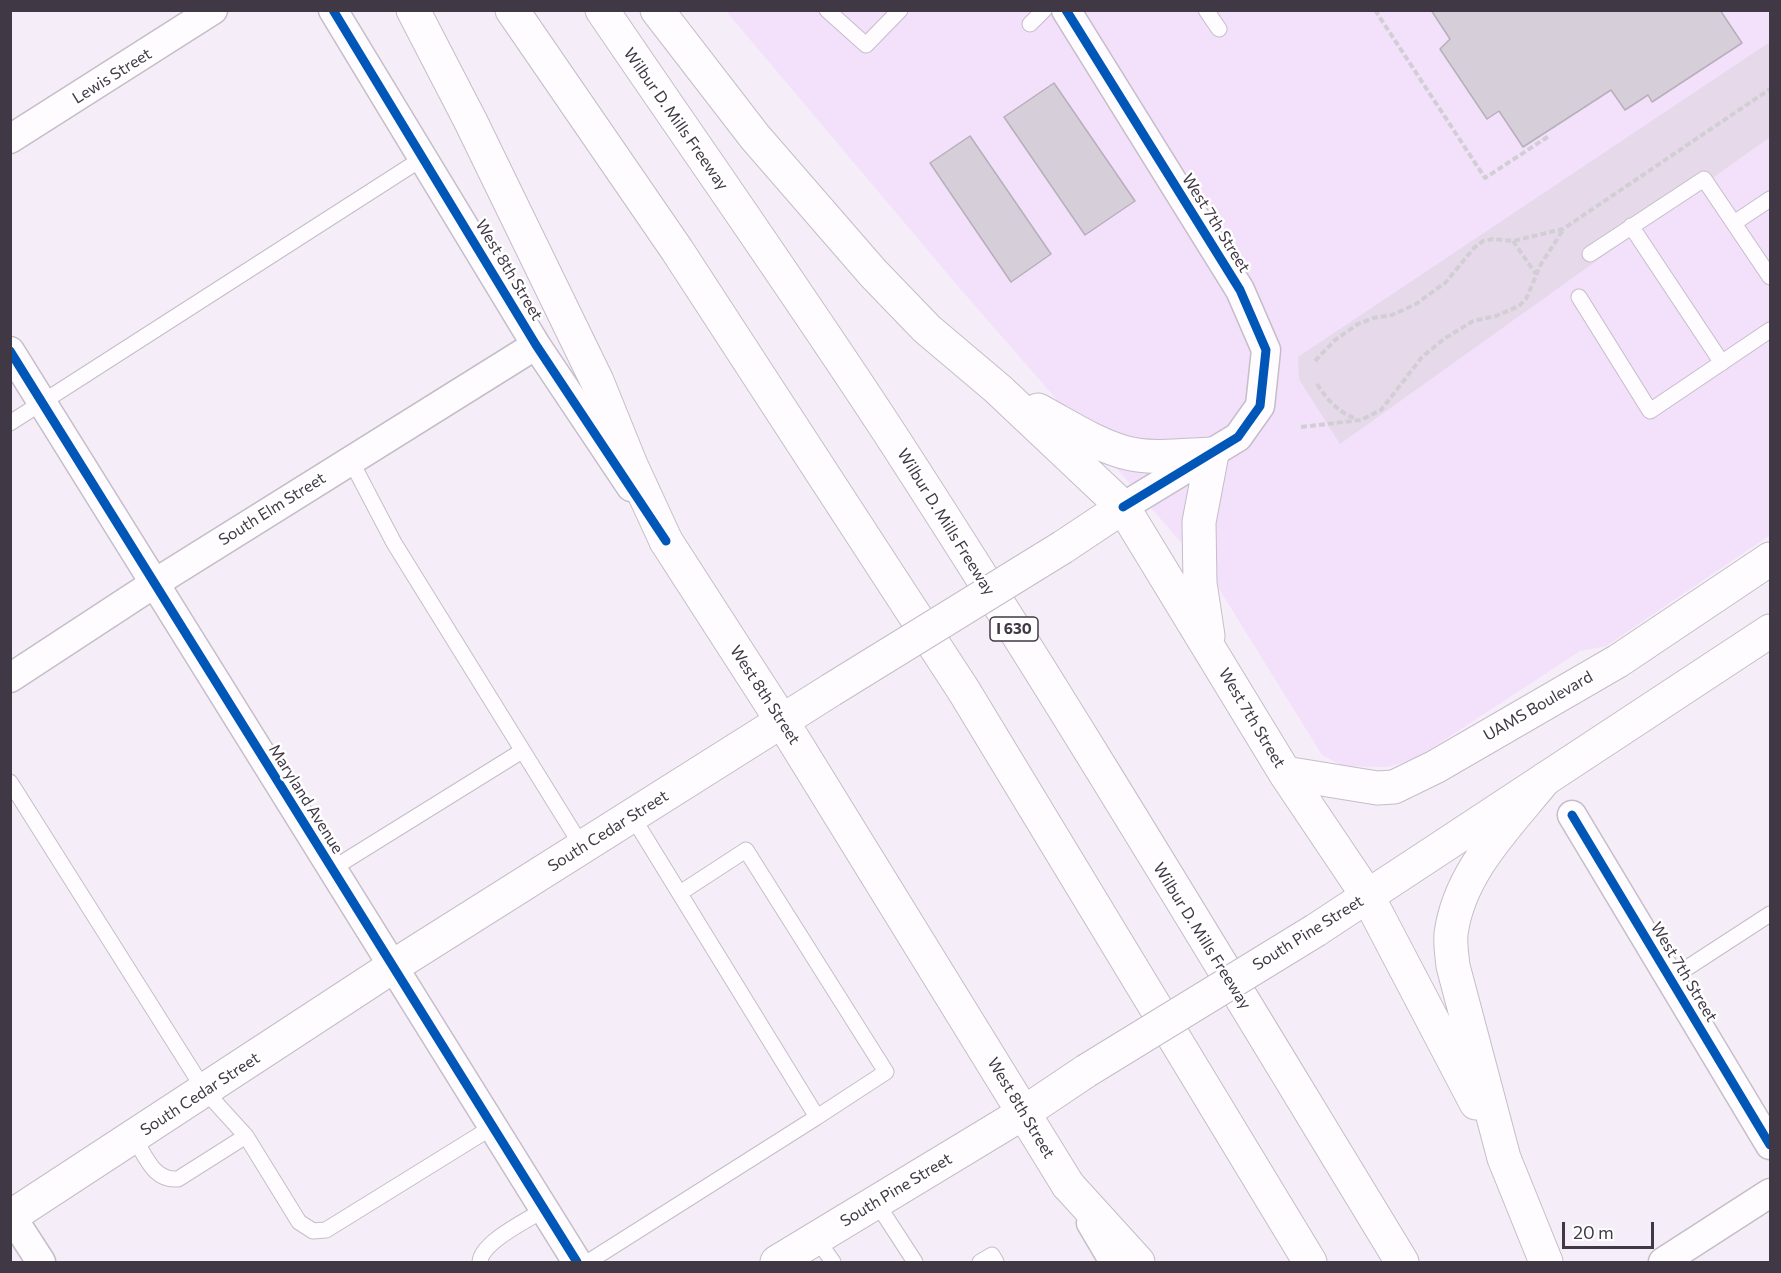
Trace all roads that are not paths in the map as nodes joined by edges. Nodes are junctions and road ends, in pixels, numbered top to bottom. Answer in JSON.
{"nodes":[{"id":1,"x":213,"y":10,"type":"edge"},
{"id":2,"x":333,"y":10,"type":"edge"},
{"id":3,"x":413,"y":10,"type":"edge"},
{"id":4,"x":513,"y":10,"type":"edge"},
{"id":5,"x":602,"y":10,"type":"edge"},
{"id":6,"x":657,"y":10,"type":"edge"},
{"id":7,"x":827,"y":10,"type":"edge"},
{"id":8,"x":900,"y":10,"type":"edge"},
{"id":9,"x":1044,"y":10,"type":"edge"},
{"id":10,"x":1066,"y":10,"type":"edge"},
{"id":11,"x":1206,"y":10,"type":"edge"},
{"id":12,"x":1030,"y":24,"type":"dead end"},
{"id":13,"x":1219,"y":29,"type":"dead end"},
{"id":14,"x":10,"y":139,"type":"edge"},
{"id":15,"x":423,"y":158,"type":"junction"},
{"id":16,"x":1770,"y":199,"type":"edge"},
{"id":17,"x":1734,"y":223,"type":"junction"},
{"id":18,"x":1631,"y":226,"type":"junction"},
{"id":19,"x":1590,"y":254,"type":"dead end"},
{"id":20,"x":1770,"y":278,"type":"edge"},
{"id":21,"x":1579,"y":297,"type":"dead end"},
{"id":22,"x":1770,"y":330,"type":"edge"},
{"id":23,"x":536,"y":345,"type":"junction"},
{"id":24,"x":10,"y":351,"type":"edge"},
{"id":25,"x":1722,"y":363,"type":"junction"},
{"id":26,"x":998,"y":389,"type":"junction"},
{"id":27,"x":42,"y":402,"type":"junction"},
{"id":28,"x":10,"y":423,"type":"edge"},
{"id":29,"x":1212,"y":454,"type":"junction"},
{"id":30,"x":350,"y":459,"type":"junction"},
{"id":31,"x":1123,"y":507,"type":"junction"},
{"id":32,"x":666,"y":541,"type":"junction"},
{"id":33,"x":1770,"y":559,"type":"edge"},
{"id":34,"x":155,"y":583,"type":"junction"},
{"id":35,"x":1770,"y":631,"type":"edge"},
{"id":36,"x":1210,"y":650,"type":"junction"},
{"id":37,"x":10,"y":678,"type":"edge"},
{"id":38,"x":782,"y":721,"type":"junction"},
{"id":39,"x":522,"y":751,"type":"junction"},
{"id":40,"x":1285,"y":773,"type":"junction"},
{"id":41,"x":1545,"y":779,"type":"junction"},
{"id":42,"x":10,"y":782,"type":"edge"},
{"id":43,"x":1572,"y":815,"type":"dead end"},
{"id":44,"x":632,"y":816,"type":"junction"},
{"id":45,"x":583,"y":848,"type":"junction"},
{"id":46,"x":332,"y":869,"type":"junction"},
{"id":47,"x":680,"y":893,"type":"junction"},
{"id":48,"x":1367,"y":895,"type":"junction"},
{"id":49,"x":1770,"y":914,"type":"edge"},
{"id":50,"x":392,"y":967,"type":"junction"},
{"id":51,"x":1670,"y":979,"type":"junction"},
{"id":52,"x":205,"y":1091,"type":"junction"},
{"id":53,"x":1025,"y":1112,"type":"junction"},
{"id":54,"x":817,"y":1117,"type":"junction"},
{"id":55,"x":494,"y":1126,"type":"junction"},
{"id":56,"x":246,"y":1136,"type":"junction"},
{"id":57,"x":134,"y":1138,"type":"junction"},
{"id":58,"x":1770,"y":1145,"type":"edge"},
{"id":59,"x":1504,"y":1158,"type":"junction"},
{"id":60,"x":1068,"y":1185,"type":"junction"},
{"id":61,"x":1770,"y":1193,"type":"edge"},
{"id":62,"x":876,"y":1202,"type":"junction"},
{"id":63,"x":545,"y":1209,"type":"junction"},
{"id":64,"x":11,"y":1216,"type":"edge"},
{"id":65,"x":825,"y":1250,"type":"edge"},
{"id":66,"x":40,"y":1263,"type":"edge"},
{"id":67,"x":480,"y":1263,"type":"edge"},
{"id":68,"x":578,"y":1263,"type":"edge"},
{"id":69,"x":588,"y":1263,"type":"edge"},
{"id":70,"x":777,"y":1263,"type":"edge"},
{"id":71,"x":915,"y":1263,"type":"edge"},
{"id":72,"x":980,"y":1263,"type":"edge"},
{"id":73,"x":996,"y":1263,"type":"edge"},
{"id":74,"x":1114,"y":1263,"type":"edge"},
{"id":75,"x":1137,"y":1263,"type":"edge"},
{"id":76,"x":1310,"y":1263,"type":"edge"},
{"id":77,"x":1402,"y":1263,"type":"edge"},
{"id":78,"x":1546,"y":1263,"type":"edge"},
{"id":79,"x":1663,"y":1263,"type":"edge"}],
"edges":[{"from":1,"to":14,"type":"street","name":"Lewis Street"},
{"from":2,"to":15,"type":"street","name":"West 8th Street"},
{"from":3,"to":32,"type":"main road"},
{"from":4,"to":76,"type":"main road"},
{"from":5,"to":77,"type":"main road","name":"Wilbur D. Mills Freeway","number":"I 630"},
{"from":6,"to":26,"type":"main road"},
{"from":7,"to":8,"type":"lane"},
{"from":9,"to":12,"type":"lane"},
{"from":10,"to":29,"type":"street","name":"West 7th Street"},
{"from":11,"to":13,"type":"lane"},
{"from":15,"to":23,"type":"street","name":"West 8th Street"},
{"from":15,"to":27,"type":"lane"},
{"from":16,"to":17,"type":"lane"},
{"from":17,"to":18,"type":"lane"},
{"from":17,"to":20,"type":"lane"},
{"from":18,"to":19,"type":"lane"},
{"from":18,"to":25,"type":"lane"},
{"from":21,"to":25,"type":"lane"},
{"from":22,"to":25,"type":"lane"},
{"from":23,"to":30,"type":"street","name":"South Elm Street"},
{"from":23,"to":32,"type":"street","name":"West 8th Street"},
{"from":24,"to":27,"type":"street","name":"Maryland Avenue"},
{"from":26,"to":29,"type":"main road"},
{"from":26,"to":31,"type":"main road","name":"West 7th Street"},
{"from":27,"to":28,"type":"lane"},
{"from":27,"to":34,"type":"street","name":"Maryland Avenue"},
{"from":29,"to":31,"type":"street","name":"South Cedar Street"},
{"from":29,"to":36,"type":"main road"},
{"from":30,"to":34,"type":"street","name":"South Elm Street"},
{"from":30,"to":39,"type":"lane"},
{"from":31,"to":36,"type":"main road","name":"West 7th Street"},
{"from":31,"to":38,"type":"main road","name":"South Cedar Street","bridge":true},
{"from":32,"to":38,"type":"main road","name":"West 8th Street"},
{"from":33,"to":40,"type":"main road","name":"UAMS Boulevard"},
{"from":34,"to":37,"type":"street","name":"South Elm Street"},
{"from":34,"to":46,"type":"street","name":"Maryland Avenue"},
{"from":35,"to":41,"type":"main road","name":"South Pine Street"},
{"from":36,"to":40,"type":"main road","name":"West 7th Street"},
{"from":38,"to":44,"type":"main road","name":"South Cedar Street"},
{"from":38,"to":53,"type":"main road","name":"West 8th Street"},
{"from":39,"to":45,"type":"lane"},
{"from":39,"to":46,"type":"lane"},
{"from":40,"to":48,"type":"main road","name":"West 7th Street"},
{"from":41,"to":48,"type":"main road","name":"South Pine Street"},
{"from":41,"to":59,"type":"main road"},
{"from":42,"to":52,"type":"lane"},
{"from":43,"to":51,"type":"street","name":"West 7th Street"},
{"from":44,"to":45,"type":"main road","name":"South Cedar Street"},
{"from":44,"to":47,"type":"lane"},
{"from":45,"to":50,"type":"main road","name":"South Cedar Street"},
{"from":46,"to":50,"type":"street","name":"Maryland Avenue"},
{"from":47,"to":54,"type":"lane"},
{"from":47,"to":54,"type":"lane"},
{"from":48,"to":53,"type":"main road","name":"South Pine Street","bridge":true},
{"from":48,"to":59,"type":"main road","name":"West 7th Street"},
{"from":49,"to":51,"type":"lane"},
{"from":50,"to":52,"type":"main road","name":"South Cedar Street"},
{"from":50,"to":55,"type":"street","name":"Maryland Avenue"},
{"from":51,"to":58,"type":"street","name":"West 7th Street"},
{"from":52,"to":56,"type":"lane"},
{"from":52,"to":57,"type":"main road","name":"South Cedar Street"},
{"from":53,"to":60,"type":"main road","name":"West 8th Street"},
{"from":53,"to":62,"type":"main road","name":"South Pine Street"},
{"from":54,"to":69,"type":"lane"},
{"from":55,"to":56,"type":"lane"},
{"from":55,"to":63,"type":"street","name":"Maryland Avenue"},
{"from":56,"to":57,"type":"lane"},
{"from":57,"to":64,"type":"main road","name":"South Cedar Street"},
{"from":59,"to":78,"type":"main road"},
{"from":60,"to":74,"type":"street","name":"West 8th Street"},
{"from":60,"to":75,"type":"main road"},
{"from":61,"to":79,"type":"street"},
{"from":62,"to":65,"type":"main road","name":"South Pine Street"},
{"from":62,"to":71,"type":"lane"},
{"from":63,"to":67,"type":"lane"},
{"from":63,"to":68,"type":"street","name":"Maryland Avenue"},
{"from":64,"to":66,"type":"street"},
{"from":65,"to":70,"type":"main road","name":"South Pine Street"},
{"from":72,"to":73,"type":"lane"}]}
